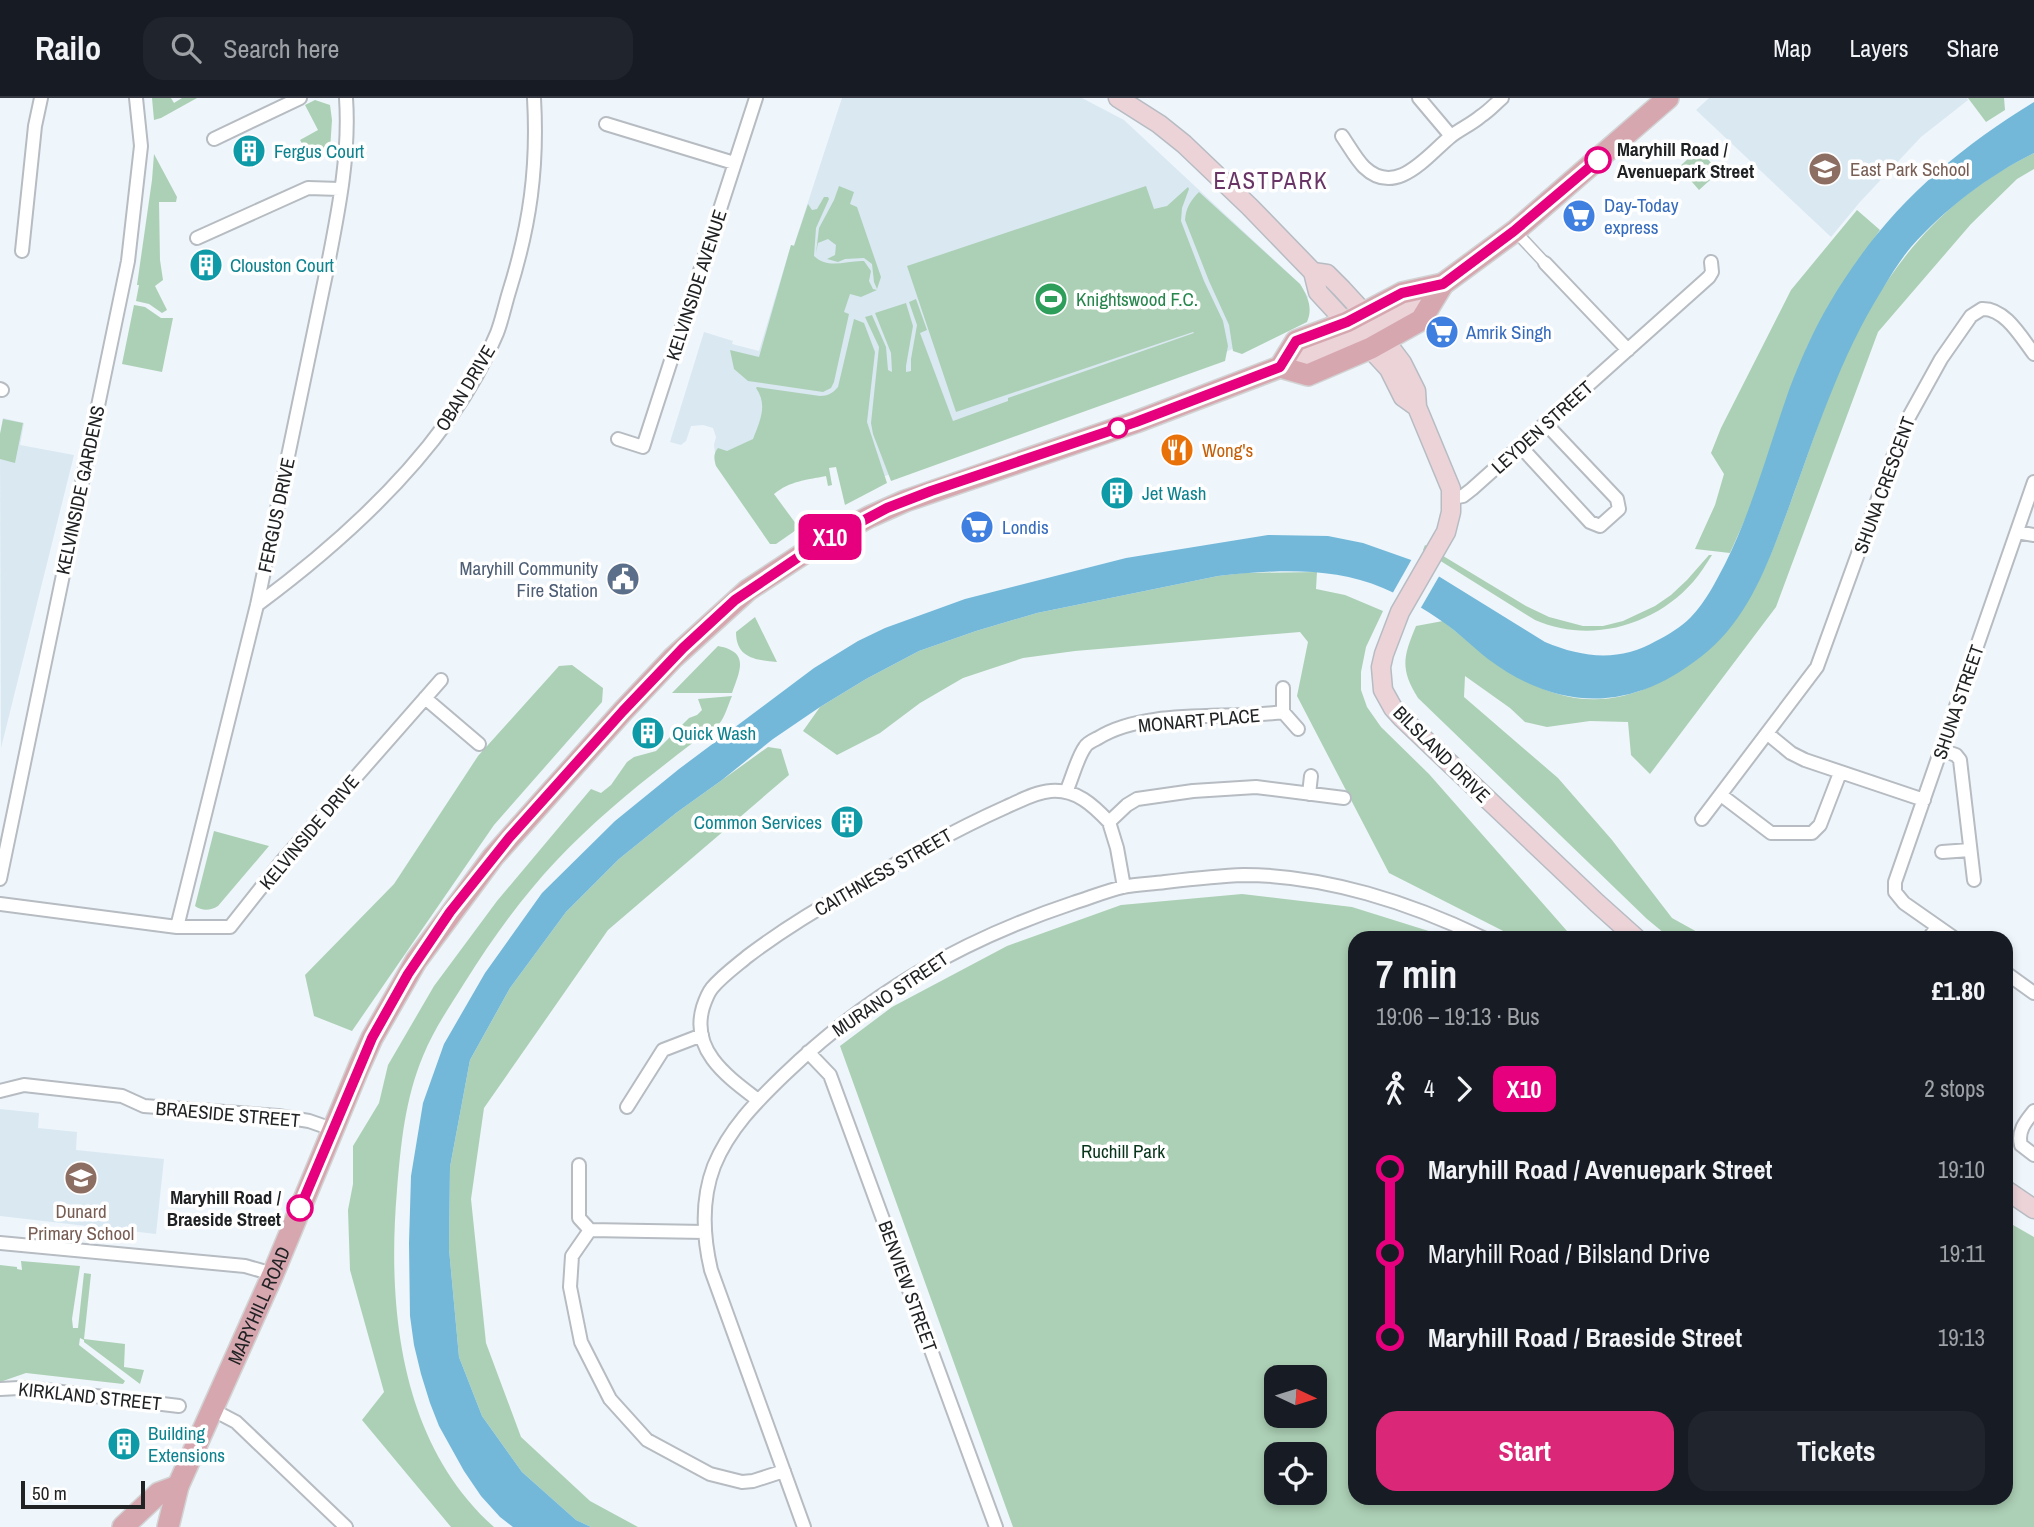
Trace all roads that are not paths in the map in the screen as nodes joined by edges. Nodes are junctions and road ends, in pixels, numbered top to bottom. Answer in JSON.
{"nodes":[{"id":1,"x":41,"y":98,"type":"edge"},
{"id":2,"x":136,"y":98,"type":"edge"},
{"id":3,"x":300,"y":98,"type":"edge"},
{"id":4,"x":346,"y":98,"type":"edge"},
{"id":5,"x":534,"y":98,"type":"edge"},
{"id":6,"x":756,"y":98,"type":"edge"},
{"id":7,"x":1118,"y":98,"type":"edge"},
{"id":8,"x":1419,"y":98,"type":"edge"},
{"id":9,"x":1502,"y":98,"type":"edge"},
{"id":10,"x":1668,"y":98,"type":"edge"},
{"id":11,"x":606,"y":124,"type":"dead end"},
{"id":12,"x":1342,"y":136,"type":"dead end"},
{"id":13,"x":1451,"y":136,"type":"junction"},
{"id":14,"x":215,"y":139,"type":"dead end"},
{"id":15,"x":734,"y":163,"type":"junction"},
{"id":16,"x":340,"y":189,"type":"junction"},
{"id":17,"x":1514,"y":231,"type":"junction"},
{"id":18,"x":197,"y":239,"type":"dead end"},
{"id":19,"x":22,"y":251,"type":"dead end"},
{"id":20,"x":1711,"y":262,"type":"dead end"},
{"id":21,"x":1545,"y":263,"type":"joint"},
{"id":22,"x":1443,"y":284,"type":"junction"},
{"id":23,"x":1367,"y":331,"type":"junction"},
{"id":24,"x":1628,"y":350,"type":"junction"},
{"id":25,"x":2034,"y":354,"type":"edge"},
{"id":26,"x":1280,"y":367,"type":"junction"},
{"id":27,"x":1546,"y":424,"type":"junction"},
{"id":28,"x":618,"y":439,"type":"dead end"},
{"id":29,"x":1520,"y":446,"type":"junction"},
{"id":30,"x":2034,"y":482,"type":"edge"},
{"id":31,"x":1452,"y":498,"type":"junction"},
{"id":32,"x":2017,"y":532,"type":"junction"},
{"id":33,"x":2034,"y":535,"type":"edge"},
{"id":34,"x":257,"y":606,"type":"junction"},
{"id":35,"x":441,"y":680,"type":"dead end"},
{"id":36,"x":1283,"y":688,"type":"dead end"},
{"id":37,"x":425,"y":698,"type":"junction"},
{"id":38,"x":1283,"y":712,"type":"junction"},
{"id":39,"x":1298,"y":729,"type":"dead end"},
{"id":40,"x":1768,"y":734,"type":"junction"},
{"id":41,"x":479,"y":744,"type":"dead end"},
{"id":42,"x":1941,"y":750,"type":"junction"},
{"id":43,"x":1840,"y":773,"type":"junction"},
{"id":44,"x":1311,"y":776,"type":"dead end"},
{"id":45,"x":1066,"y":792,"type":"junction"},
{"id":46,"x":1309,"y":794,"type":"junction"},
{"id":47,"x":1721,"y":795,"type":"junction"},
{"id":48,"x":1344,"y":798,"type":"dead end"},
{"id":49,"x":1924,"y":800,"type":"junction"},
{"id":50,"x":1702,"y":819,"type":"dead end"},
{"id":51,"x":1109,"y":822,"type":"junction"},
{"id":52,"x":1970,"y":849,"type":"junction"},
{"id":53,"x":1942,"y":852,"type":"dead end"},
{"id":54,"x":0,"y":879,"type":"edge"},
{"id":55,"x":1974,"y":880,"type":"dead end"},
{"id":56,"x":1124,"y":887,"type":"junction"},
{"id":57,"x":0,"y":904,"type":"edge"},
{"id":58,"x":1937,"y":926,"type":"junction"},
{"id":59,"x":177,"y":927,"type":"junction"},
{"id":60,"x":1468,"y":931,"type":"edge"},
{"id":61,"x":1628,"y":931,"type":"edge"},
{"id":62,"x":1934,"y":931,"type":"edge"},
{"id":63,"x":1944,"y":931,"type":"edge"},
{"id":64,"x":2013,"y":978,"type":"edge"},
{"id":65,"x":2034,"y":993,"type":"edge"},
{"id":66,"x":702,"y":1035,"type":"junction"},
{"id":67,"x":808,"y":1052,"type":"junction"},
{"id":68,"x":0,"y":1091,"type":"edge"},
{"id":69,"x":758,"y":1100,"type":"junction"},
{"id":70,"x":627,"y":1107,"type":"dead end"},
{"id":71,"x":2034,"y":1111,"type":"edge"},
{"id":72,"x":332,"y":1129,"type":"junction"},
{"id":73,"x":2034,"y":1155,"type":"edge"},
{"id":74,"x":579,"y":1165,"type":"dead end"},
{"id":75,"x":2013,"y":1195,"type":"edge"},
{"id":76,"x":2034,"y":1209,"type":"edge"},
{"id":77,"x":590,"y":1230,"type":"junction"},
{"id":78,"x":705,"y":1232,"type":"junction"},
{"id":79,"x":0,"y":1243,"type":"edge"},
{"id":80,"x":273,"y":1274,"type":"junction"},
{"id":81,"x":0,"y":1389,"type":"edge"},
{"id":82,"x":179,"y":1406,"type":"dead end"},
{"id":83,"x":213,"y":1410,"type":"junction"},
{"id":84,"x":784,"y":1471,"type":"junction"},
{"id":85,"x":177,"y":1486,"type":"junction"},
{"id":86,"x":123,"y":1527,"type":"edge"},
{"id":87,"x":168,"y":1527,"type":"edge"},
{"id":88,"x":346,"y":1527,"type":"edge"},
{"id":89,"x":804,"y":1527,"type":"edge"},
{"id":90,"x":996,"y":1527,"type":"edge"}],
"edges":[{"from":1,"to":19,"type":"street"},
{"from":2,"to":54,"type":"street","name":"KELVINSIDE GARDENS"},
{"from":3,"to":14,"type":"street"},
{"from":4,"to":16,"type":"street","name":"FERGUS DRIVE"},
{"from":5,"to":34,"type":"street","name":"OBAN DRIVE"},
{"from":6,"to":15,"type":"street","name":"KELVINSIDE AVENUE"},
{"from":7,"to":23,"type":"main road","name":"BILSLAND DRIVE"},
{"from":8,"to":13,"type":"street"},
{"from":9,"to":13,"type":"street"},
{"from":10,"to":17,"type":"main road"},
{"from":11,"to":15,"type":"street"},
{"from":12,"to":13,"type":"street"},
{"from":15,"to":28,"type":"street","name":"KELVINSIDE AVENUE"},
{"from":16,"to":18,"type":"street"},
{"from":16,"to":34,"type":"street","name":"FERGUS DRIVE"},
{"from":17,"to":21,"type":"street"},
{"from":17,"to":22,"type":"main road"},
{"from":20,"to":24,"type":"street","name":"LEYDEN STREET"},
{"from":21,"to":24,"type":"street"},
{"from":22,"to":23,"type":"main road"},
{"from":22,"to":23,"type":"main road"},
{"from":23,"to":26,"type":"main road"},
{"from":23,"to":26,"type":"main road"},
{"from":23,"to":31,"type":"main road","name":"BILSLAND DRIVE"},
{"from":24,"to":27,"type":"street","name":"LEYDEN STREET"},
{"from":25,"to":40,"type":"street","name":"SHUNA CRESCENT"},
{"from":26,"to":72,"type":"main road","name":"MARYHILL ROAD"},
{"from":27,"to":29,"type":"street","name":"LEYDEN STREET"},
{"from":27,"to":29,"type":"street"},
{"from":29,"to":31,"type":"street","name":"LEYDEN STREET"},
{"from":30,"to":32,"type":"street","name":"SHUNA STREET"},
{"from":31,"to":61,"type":"main road","name":"BILSLAND DRIVE"},
{"from":32,"to":33,"type":"street"},
{"from":32,"to":42,"type":"street","name":"SHUNA STREET"},
{"from":34,"to":59,"type":"street","name":"FERGUS DRIVE"},
{"from":35,"to":37,"type":"street","name":"KELVINSIDE DRIVE"},
{"from":36,"to":38,"type":"street","name":"MONART PLACE"},
{"from":37,"to":41,"type":"street"},
{"from":37,"to":59,"type":"street","name":"KELVINSIDE DRIVE"},
{"from":38,"to":39,"type":"street","name":"MONART PLACE"},
{"from":38,"to":45,"type":"street","name":"MONART PLACE"},
{"from":40,"to":43,"type":"street"},
{"from":40,"to":47,"type":"street","name":"SHUNA CRESCENT"},
{"from":42,"to":49,"type":"street","name":"SHUNA STREET"},
{"from":42,"to":52,"type":"street"},
{"from":43,"to":47,"type":"street"},
{"from":43,"to":49,"type":"street"},
{"from":44,"to":46,"type":"street"},
{"from":45,"to":51,"type":"street"},
{"from":45,"to":66,"type":"street","name":"CAITHNESS STREET"},
{"from":46,"to":48,"type":"street"},
{"from":46,"to":51,"type":"street"},
{"from":47,"to":50,"type":"street","name":"SHUNA CRESCENT"},
{"from":49,"to":58,"type":"street","name":"SHUNA STREET"},
{"from":51,"to":56,"type":"street"},
{"from":52,"to":53,"type":"street"},
{"from":52,"to":55,"type":"street"},
{"from":56,"to":60,"type":"street","name":"MURANO STREET"},
{"from":56,"to":67,"type":"street","name":"MURANO STREET"},
{"from":57,"to":59,"type":"street","name":"KELVINSIDE DRIVE"},
{"from":58,"to":62,"type":"street"},
{"from":58,"to":63,"type":"street"},
{"from":64,"to":65,"type":"street"},
{"from":66,"to":69,"type":"street"},
{"from":66,"to":70,"type":"street"},
{"from":67,"to":69,"type":"street","name":"MURANO STREET"},
{"from":67,"to":90,"type":"street","name":"BENVIEW STREET"},
{"from":68,"to":72,"type":"street","name":"BRAESIDE STREET"},
{"from":69,"to":78,"type":"street","name":"MURANO STREET"},
{"from":71,"to":73,"type":"street"},
{"from":72,"to":80,"type":"main road","name":"MARYHILL ROAD"},
{"from":74,"to":77,"type":"street"},
{"from":75,"to":76,"type":"main road"},
{"from":77,"to":78,"type":"street"},
{"from":77,"to":84,"type":"street"},
{"from":78,"to":84,"type":"street","name":"MURANO STREET"},
{"from":79,"to":80,"type":"street"},
{"from":80,"to":83,"type":"main road","name":"MARYHILL ROAD"},
{"from":81,"to":82,"type":"street","name":"KIRKLAND STREET"},
{"from":83,"to":85,"type":"main road","name":"MARYHILL ROAD"},
{"from":83,"to":88,"type":"street"},
{"from":84,"to":89,"type":"street","name":"MURANO STREET"},
{"from":85,"to":86,"type":"main road"},
{"from":85,"to":87,"type":"main road","name":"MARYHILL ROAD"}]}
